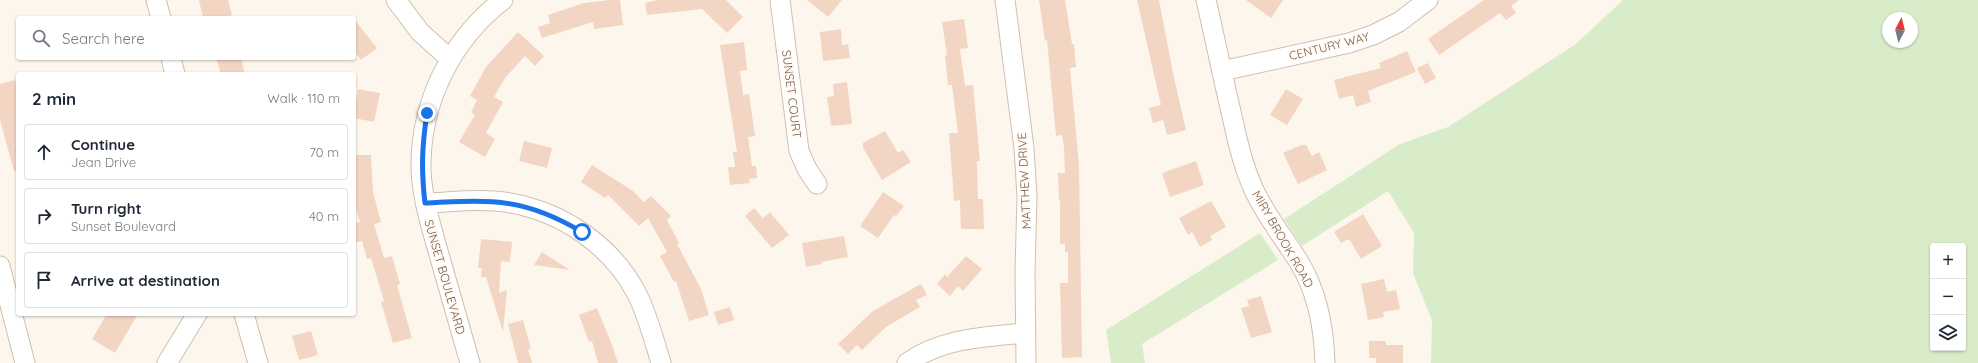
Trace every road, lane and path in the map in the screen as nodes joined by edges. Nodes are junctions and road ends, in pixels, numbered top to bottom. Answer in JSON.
{"nodes":[{"id":1,"x":156,"y":0,"type":"edge"},
{"id":2,"x":396,"y":0,"type":"edge"},
{"id":3,"x":503,"y":0,"type":"edge"},
{"id":4,"x":780,"y":0,"type":"edge"},
{"id":5,"x":1005,"y":0,"type":"edge"},
{"id":6,"x":1206,"y":0,"type":"edge"},
{"id":7,"x":1428,"y":0,"type":"edge"},
{"id":8,"x":160,"y":16,"type":"edge"},
{"id":9,"x":450,"y":59,"type":"junction"},
{"id":10,"x":172,"y":60,"type":"edge"},
{"id":11,"x":1222,"y":71,"type":"junction"},
{"id":12,"x":174,"y":72,"type":"edge"},
{"id":13,"x":817,"y":184,"type":"dead end"},
{"id":14,"x":425,"y":203,"type":"junction"},
{"id":15,"x":0,"y":266,"type":"edge"},
{"id":16,"x":196,"y":316,"type":"edge"},
{"id":17,"x":245,"y":316,"type":"edge"},
{"id":18,"x":1025,"y":332,"type":"junction"},
{"id":19,"x":25,"y":363,"type":"edge"},
{"id":20,"x":167,"y":363,"type":"edge"},
{"id":21,"x":258,"y":363,"type":"edge"},
{"id":22,"x":470,"y":363,"type":"edge"},
{"id":23,"x":661,"y":363,"type":"edge"},
{"id":24,"x":907,"y":363,"type":"edge"},
{"id":25,"x":1026,"y":363,"type":"edge"},
{"id":26,"x":1325,"y":363,"type":"edge"}],
"edges":[{"from":1,"to":8,"type":"street"},
{"from":2,"to":9,"type":"street"},
{"from":3,"to":9,"type":"street","name":"SUNSET BOULEVARD"},
{"from":4,"to":13,"type":"street","name":"SUNSET COURT"},
{"from":5,"to":18,"type":"street","name":"MATTHEW DRIVE"},
{"from":6,"to":11,"type":"street","name":"MIRY BROOK ROAD"},
{"from":7,"to":11,"type":"street","name":"CENTURY WAY"},
{"from":9,"to":14,"type":"street","name":"SUNSET BOULEVARD"},
{"from":10,"to":12,"type":"street"},
{"from":11,"to":26,"type":"street","name":"MIRY BROOK ROAD"},
{"from":14,"to":22,"type":"street","name":"SUNSET BOULEVARD"},
{"from":14,"to":23,"type":"street"},
{"from":15,"to":19,"type":"street"},
{"from":16,"to":20,"type":"street"},
{"from":17,"to":21,"type":"street"},
{"from":18,"to":24,"type":"street"},
{"from":18,"to":25,"type":"street","name":"MATTHEW DRIVE"}]}
